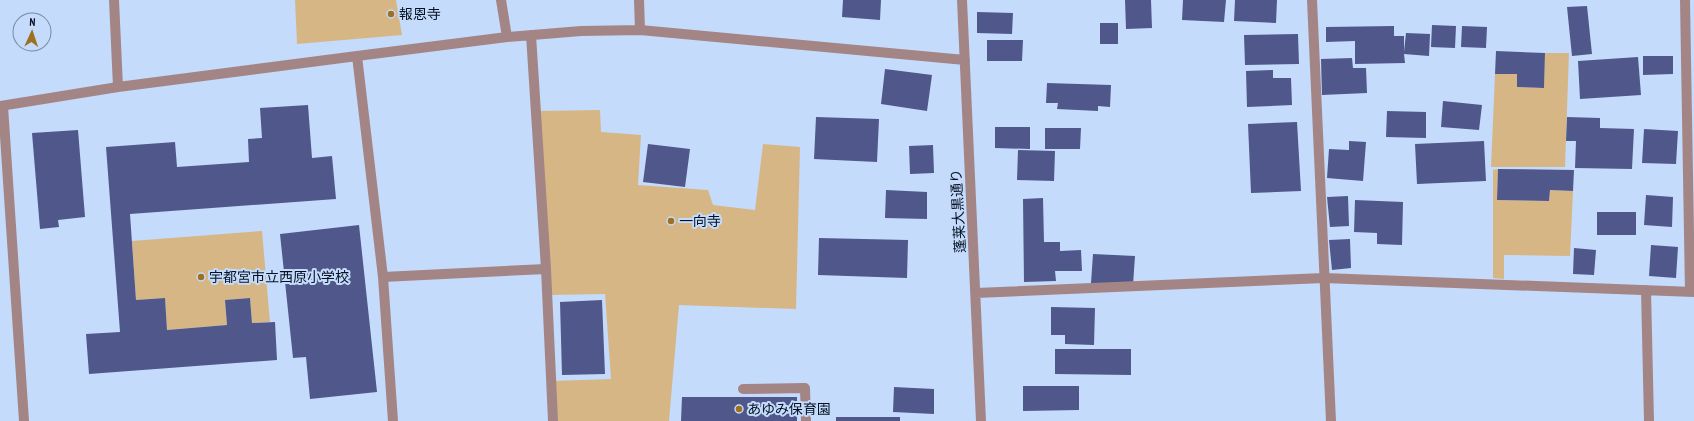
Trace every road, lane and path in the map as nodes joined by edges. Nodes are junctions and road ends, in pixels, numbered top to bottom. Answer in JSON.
{"nodes":[{"id":1,"x":114,"y":0,"type":"edge"},
{"id":2,"x":501,"y":0,"type":"edge"},
{"id":3,"x":639,"y":0,"type":"edge"},
{"id":4,"x":962,"y":0,"type":"edge"},
{"id":5,"x":1312,"y":0,"type":"edge"},
{"id":6,"x":1684,"y":0,"type":"edge"},
{"id":7,"x":640,"y":30,"type":"junction"},
{"id":8,"x":531,"y":35,"type":"junction"},
{"id":9,"x":507,"y":37,"type":"junction"},
{"id":10,"x":357,"y":56,"type":"junction"},
{"id":11,"x":965,"y":60,"type":"junction"},
{"id":12,"x":118,"y":87,"type":"junction"},
{"id":13,"x":1,"y":106,"type":"edge"},
{"id":14,"x":546,"y":269,"type":"junction"},
{"id":15,"x":383,"y":277,"type":"junction"},
{"id":16,"x":1324,"y":278,"type":"junction"},
{"id":17,"x":1646,"y":290,"type":"junction"},
{"id":18,"x":1692,"y":292,"type":"edge"},
{"id":19,"x":976,"y":294,"type":"junction"},
{"id":20,"x":743,"y":388,"type":"dead end"},
{"id":21,"x":24,"y":421,"type":"edge"},
{"id":22,"x":393,"y":421,"type":"edge"},
{"id":23,"x":553,"y":421,"type":"edge"},
{"id":24,"x":806,"y":421,"type":"edge"},
{"id":25,"x":981,"y":421,"type":"edge"},
{"id":26,"x":1331,"y":421,"type":"edge"},
{"id":27,"x":1650,"y":421,"type":"edge"}],
"edges":[{"from":1,"to":12,"type":"street"},
{"from":2,"to":9,"type":"street"},
{"from":3,"to":7,"type":"street"},
{"from":4,"to":11,"type":"street","name":"蓬莱大黒通り"},
{"from":5,"to":16,"type":"street"},
{"from":6,"to":18,"type":"street"},
{"from":7,"to":8,"type":"street"},
{"from":7,"to":11,"type":"street"},
{"from":8,"to":9,"type":"street"},
{"from":8,"to":14,"type":"street"},
{"from":9,"to":10,"type":"street"},
{"from":10,"to":12,"type":"street"},
{"from":10,"to":15,"type":"street"},
{"from":11,"to":19,"type":"street","name":"蓬莱大黒通り"},
{"from":12,"to":13,"type":"street"},
{"from":13,"to":21,"type":"street"},
{"from":14,"to":15,"type":"street"},
{"from":14,"to":23,"type":"street"},
{"from":15,"to":22,"type":"street"},
{"from":16,"to":17,"type":"street"},
{"from":16,"to":19,"type":"street"},
{"from":16,"to":26,"type":"street"},
{"from":17,"to":18,"type":"street"},
{"from":17,"to":27,"type":"street"},
{"from":19,"to":25,"type":"street","name":"蓬莱大黒通り"},
{"from":20,"to":24,"type":"street"}]}
